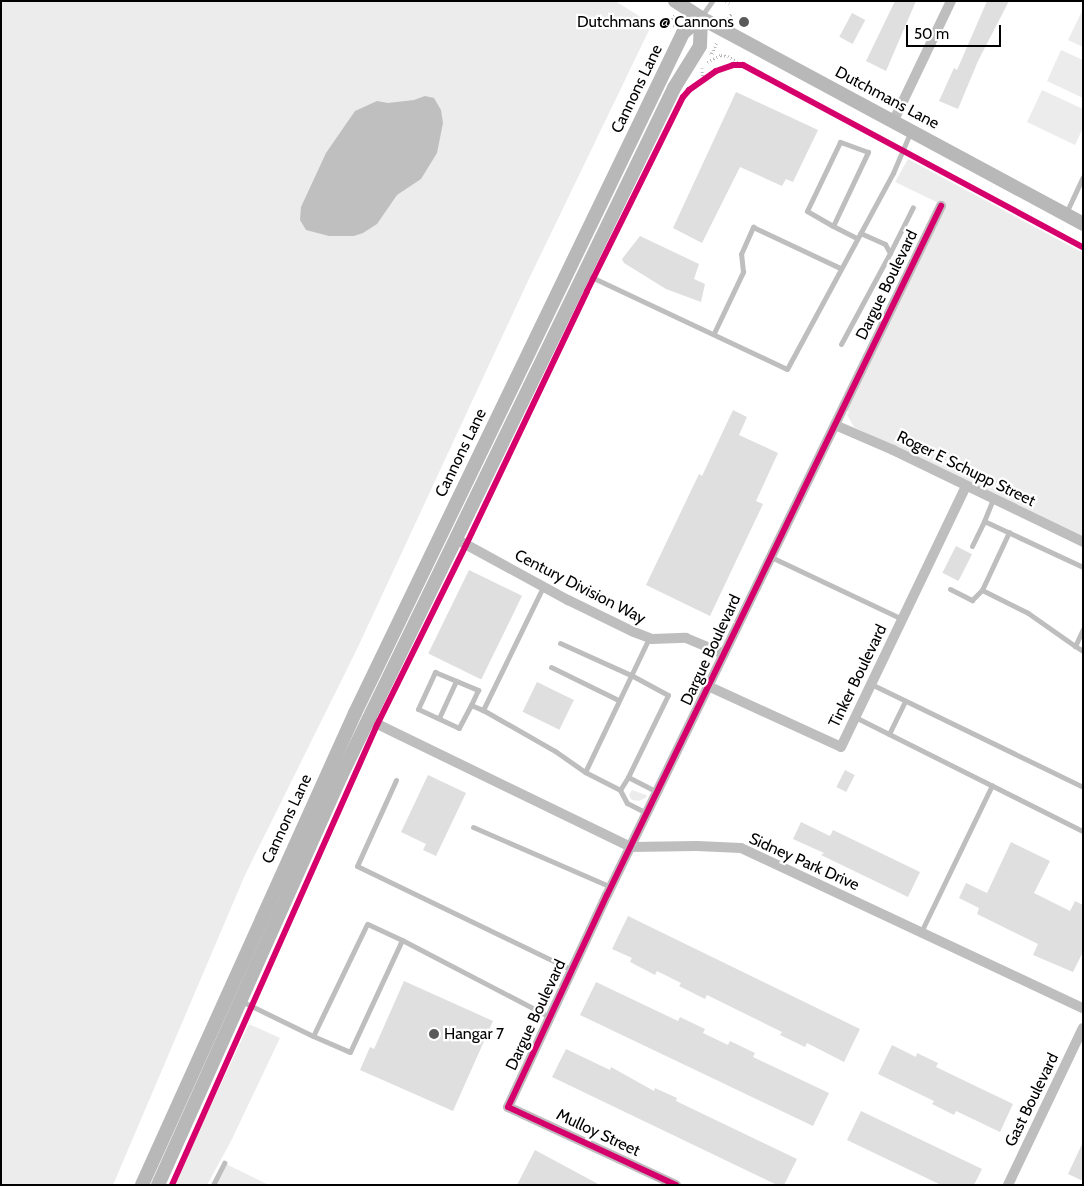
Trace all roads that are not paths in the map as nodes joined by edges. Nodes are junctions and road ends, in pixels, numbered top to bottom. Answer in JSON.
{"nodes":[{"id":1,"x":675,"y":1,"type":"edge"},
{"id":2,"x":712,"y":1,"type":"edge"},
{"id":3,"x":951,"y":1,"type":"edge"},
{"id":4,"x":701,"y":18,"type":"junction"},
{"id":5,"x":894,"y":120,"type":"junction"},
{"id":6,"x":911,"y":130,"type":"junction"},
{"id":7,"x":1083,"y":177,"type":"edge"},
{"id":8,"x":941,"y":206,"type":"dead end"},
{"id":9,"x":913,"y":207,"type":"dead end"},
{"id":10,"x":1065,"y":214,"type":"junction"},
{"id":11,"x":1083,"y":224,"type":"edge"},
{"id":12,"x":833,"y":226,"type":"junction"},
{"id":13,"x":858,"y":235,"type":"junction"},
{"id":14,"x":890,"y":253,"type":"junction"},
{"id":15,"x":840,"y":268,"type":"junction"},
{"id":16,"x":584,"y":273,"type":"junction"},
{"id":17,"x":714,"y":333,"type":"junction"},
{"id":18,"x":841,"y":344,"type":"dead end"},
{"id":19,"x":835,"y":425,"type":"junction"},
{"id":20,"x":966,"y":486,"type":"junction"},
{"id":21,"x":993,"y":499,"type":"junction"},
{"id":22,"x":984,"y":521,"type":"junction"},
{"id":23,"x":442,"y":532,"type":"junction"},
{"id":24,"x":1009,"y":532,"type":"junction"},
{"id":25,"x":456,"y":539,"type":"junction"},
{"id":26,"x":1083,"y":542,"type":"edge"},
{"id":27,"x":972,"y":546,"type":"dead end"},
{"id":28,"x":770,"y":556,"type":"junction"},
{"id":29,"x":1083,"y":567,"type":"edge"},
{"id":30,"x":543,"y":587,"type":"junction"},
{"id":31,"x":950,"y":590,"type":"dead end"},
{"id":32,"x":982,"y":590,"type":"junction"},
{"id":33,"x":902,"y":619,"type":"junction"},
{"id":34,"x":1083,"y":629,"type":"edge"},
{"id":35,"x":649,"y":638,"type":"junction"},
{"id":36,"x":560,"y":643,"type":"dead end"},
{"id":37,"x":1075,"y":646,"type":"junction"},
{"id":38,"x":1083,"y":651,"type":"edge"},
{"id":39,"x":724,"y":654,"type":"junction"},
{"id":40,"x":551,"y":667,"type":"dead end"},
{"id":41,"x":631,"y":675,"type":"junction"},
{"id":42,"x":456,"y":681,"type":"junction"},
{"id":43,"x":870,"y":684,"type":"junction"},
{"id":44,"x":708,"y":686,"type":"junction"},
{"id":45,"x":618,"y":700,"type":"junction"},
{"id":46,"x":905,"y":701,"type":"junction"},
{"id":47,"x":471,"y":705,"type":"junction"},
{"id":48,"x":483,"y":710,"type":"junction"},
{"id":49,"x":355,"y":713,"type":"junction"},
{"id":50,"x":855,"y":717,"type":"junction"},
{"id":51,"x":439,"y":718,"type":"junction"},
{"id":52,"x":369,"y":720,"type":"junction"},
{"id":53,"x":889,"y":734,"type":"junction"},
{"id":54,"x":585,"y":772,"type":"junction"},
{"id":55,"x":628,"y":777,"type":"junction"},
{"id":56,"x":396,"y":780,"type":"dead end"},
{"id":57,"x":992,"y":785,"type":"junction"},
{"id":58,"x":1083,"y":787,"type":"edge"},
{"id":59,"x":620,"y":790,"type":"junction"},
{"id":60,"x":658,"y":792,"type":"junction"},
{"id":61,"x":648,"y":813,"type":"junction"},
{"id":62,"x":472,"y":827,"type":"dead end"},
{"id":63,"x":1083,"y":830,"type":"edge"},
{"id":64,"x":631,"y":847,"type":"junction"},
{"id":65,"x":611,"y":887,"type":"junction"},
{"id":66,"x":921,"y":932,"type":"junction"},
{"id":67,"x":402,"y":940,"type":"junction"},
{"id":68,"x":572,"y":970,"type":"junction"},
{"id":69,"x":226,"y":995,"type":"junction"},
{"id":70,"x":240,"y":1001,"type":"junction"},
{"id":71,"x":1083,"y":1008,"type":"edge"},
{"id":72,"x":550,"y":1018,"type":"junction"},
{"id":73,"x":1083,"y":1028,"type":"edge"},
{"id":74,"x":313,"y":1036,"type":"junction"},
{"id":75,"x":508,"y":1107,"type":"joint"},
{"id":76,"x":224,"y":1163,"type":"dead end"},
{"id":77,"x":142,"y":1185,"type":"edge"},
{"id":78,"x":158,"y":1185,"type":"edge"},
{"id":79,"x":213,"y":1185,"type":"edge"},
{"id":80,"x":676,"y":1185,"type":"edge"},
{"id":81,"x":1008,"y":1185,"type":"edge"}],
"edges":[{"from":1,"to":4,"type":"main road","name":"Dutchmans Lane"},
{"from":2,"to":4,"type":"lane"},
{"from":3,"to":5,"type":"street"},
{"from":4,"to":5,"type":"main road","name":"Dutchmans Lane"},
{"from":4,"to":16,"type":"main road","name":"Cannons Lane"},
{"from":4,"to":23,"type":"main road","name":"Cannons Lane"},
{"from":5,"to":6,"type":"main road","name":"Dutchmans Lane"},
{"from":6,"to":10,"type":"main road","name":"Dutchmans Lane"},
{"from":6,"to":13,"type":"lane"},
{"from":7,"to":10,"type":"lane"},
{"from":8,"to":19,"type":"street","name":"Dargue Boulevard"},
{"from":9,"to":14,"type":"lane"},
{"from":10,"to":11,"type":"main road","name":"Dutchmans Lane"},
{"from":12,"to":12,"type":"lane"},
{"from":12,"to":13,"type":"lane"},
{"from":13,"to":14,"type":"lane"},
{"from":13,"to":15,"type":"lane"},
{"from":14,"to":18,"type":"lane"},
{"from":15,"to":17,"type":"lane"},
{"from":15,"to":17,"type":"lane"},
{"from":16,"to":17,"type":"lane"},
{"from":16,"to":25,"type":"main road","name":"Cannons Lane"},
{"from":19,"to":20,"type":"street","name":"Roger E Schupp Street"},
{"from":19,"to":28,"type":"street","name":"Dargue Boulevard"},
{"from":20,"to":21,"type":"street","name":"Roger E Schupp Street"},
{"from":20,"to":33,"type":"street","name":"Tinker Boulevard"},
{"from":21,"to":22,"type":"lane"},
{"from":21,"to":26,"type":"street","name":"Roger E Schupp Street"},
{"from":22,"to":24,"type":"lane"},
{"from":22,"to":27,"type":"lane"},
{"from":23,"to":25,"type":"main road"},
{"from":23,"to":49,"type":"main road","name":"Cannons Lane"},
{"from":24,"to":29,"type":"lane"},
{"from":24,"to":32,"type":"lane"},
{"from":25,"to":30,"type":"street","name":"Century Division Way"},
{"from":25,"to":52,"type":"main road","name":"Cannons Lane"},
{"from":28,"to":33,"type":"lane"},
{"from":28,"to":39,"type":"street","name":"Dargue Boulevard"},
{"from":30,"to":35,"type":"street","name":"Century Division Way"},
{"from":30,"to":48,"type":"lane"},
{"from":31,"to":32,"type":"lane"},
{"from":32,"to":37,"type":"lane"},
{"from":33,"to":43,"type":"street","name":"Tinker Boulevard"},
{"from":34,"to":37,"type":"lane"},
{"from":35,"to":39,"type":"street","name":"Century Division Way"},
{"from":35,"to":41,"type":"lane"},
{"from":36,"to":41,"type":"lane"},
{"from":37,"to":38,"type":"lane"},
{"from":39,"to":44,"type":"street","name":"Dargue Boulevard"},
{"from":40,"to":45,"type":"lane"},
{"from":41,"to":45,"type":"lane"},
{"from":41,"to":55,"type":"lane"},
{"from":42,"to":47,"type":"lane"},
{"from":42,"to":51,"type":"lane"},
{"from":42,"to":51,"type":"lane"},
{"from":43,"to":46,"type":"lane"},
{"from":43,"to":50,"type":"street","name":"Tinker Boulevard"},
{"from":44,"to":50,"type":"street","name":"Tinker Boulevard"},
{"from":44,"to":60,"type":"street","name":"Dargue Boulevard"},
{"from":45,"to":54,"type":"lane"},
{"from":46,"to":53,"type":"lane"},
{"from":46,"to":58,"type":"lane"},
{"from":47,"to":48,"type":"lane"},
{"from":47,"to":51,"type":"lane"},
{"from":48,"to":54,"type":"lane"},
{"from":49,"to":52,"type":"main road"},
{"from":49,"to":69,"type":"main road","name":"Cannons Lane"},
{"from":50,"to":53,"type":"lane"},
{"from":52,"to":64,"type":"street","name":"Sidney Park Drive"},
{"from":52,"to":70,"type":"main road","name":"Cannons Lane"},
{"from":53,"to":57,"type":"lane"},
{"from":54,"to":59,"type":"lane"},
{"from":55,"to":59,"type":"lane"},
{"from":55,"to":60,"type":"lane"},
{"from":56,"to":68,"type":"lane"},
{"from":57,"to":63,"type":"lane"},
{"from":57,"to":66,"type":"lane"},
{"from":59,"to":61,"type":"lane"},
{"from":60,"to":61,"type":"street","name":"Dargue Boulevard"},
{"from":61,"to":64,"type":"street","name":"Dargue Boulevard"},
{"from":62,"to":65,"type":"lane"},
{"from":64,"to":65,"type":"street","name":"Dargue Boulevard"},
{"from":64,"to":66,"type":"street","name":"Sidney Park Drive"},
{"from":65,"to":68,"type":"street","name":"Dargue Boulevard"},
{"from":66,"to":71,"type":"street","name":"Sidney Park Drive"},
{"from":67,"to":72,"type":"lane"},
{"from":67,"to":74,"type":"lane"},
{"from":67,"to":74,"type":"lane"},
{"from":68,"to":72,"type":"street","name":"Dargue Boulevard"},
{"from":69,"to":70,"type":"main road"},
{"from":69,"to":77,"type":"main road","name":"Cannons Lane"},
{"from":70,"to":74,"type":"lane"},
{"from":70,"to":78,"type":"main road","name":"Cannons Lane"},
{"from":72,"to":75,"type":"street","name":"Dargue Boulevard"},
{"from":73,"to":81,"type":"street","name":"Gast Boulevard"},
{"from":75,"to":80,"type":"street","name":"Mulloy Street"},
{"from":76,"to":79,"type":"lane"}]}
